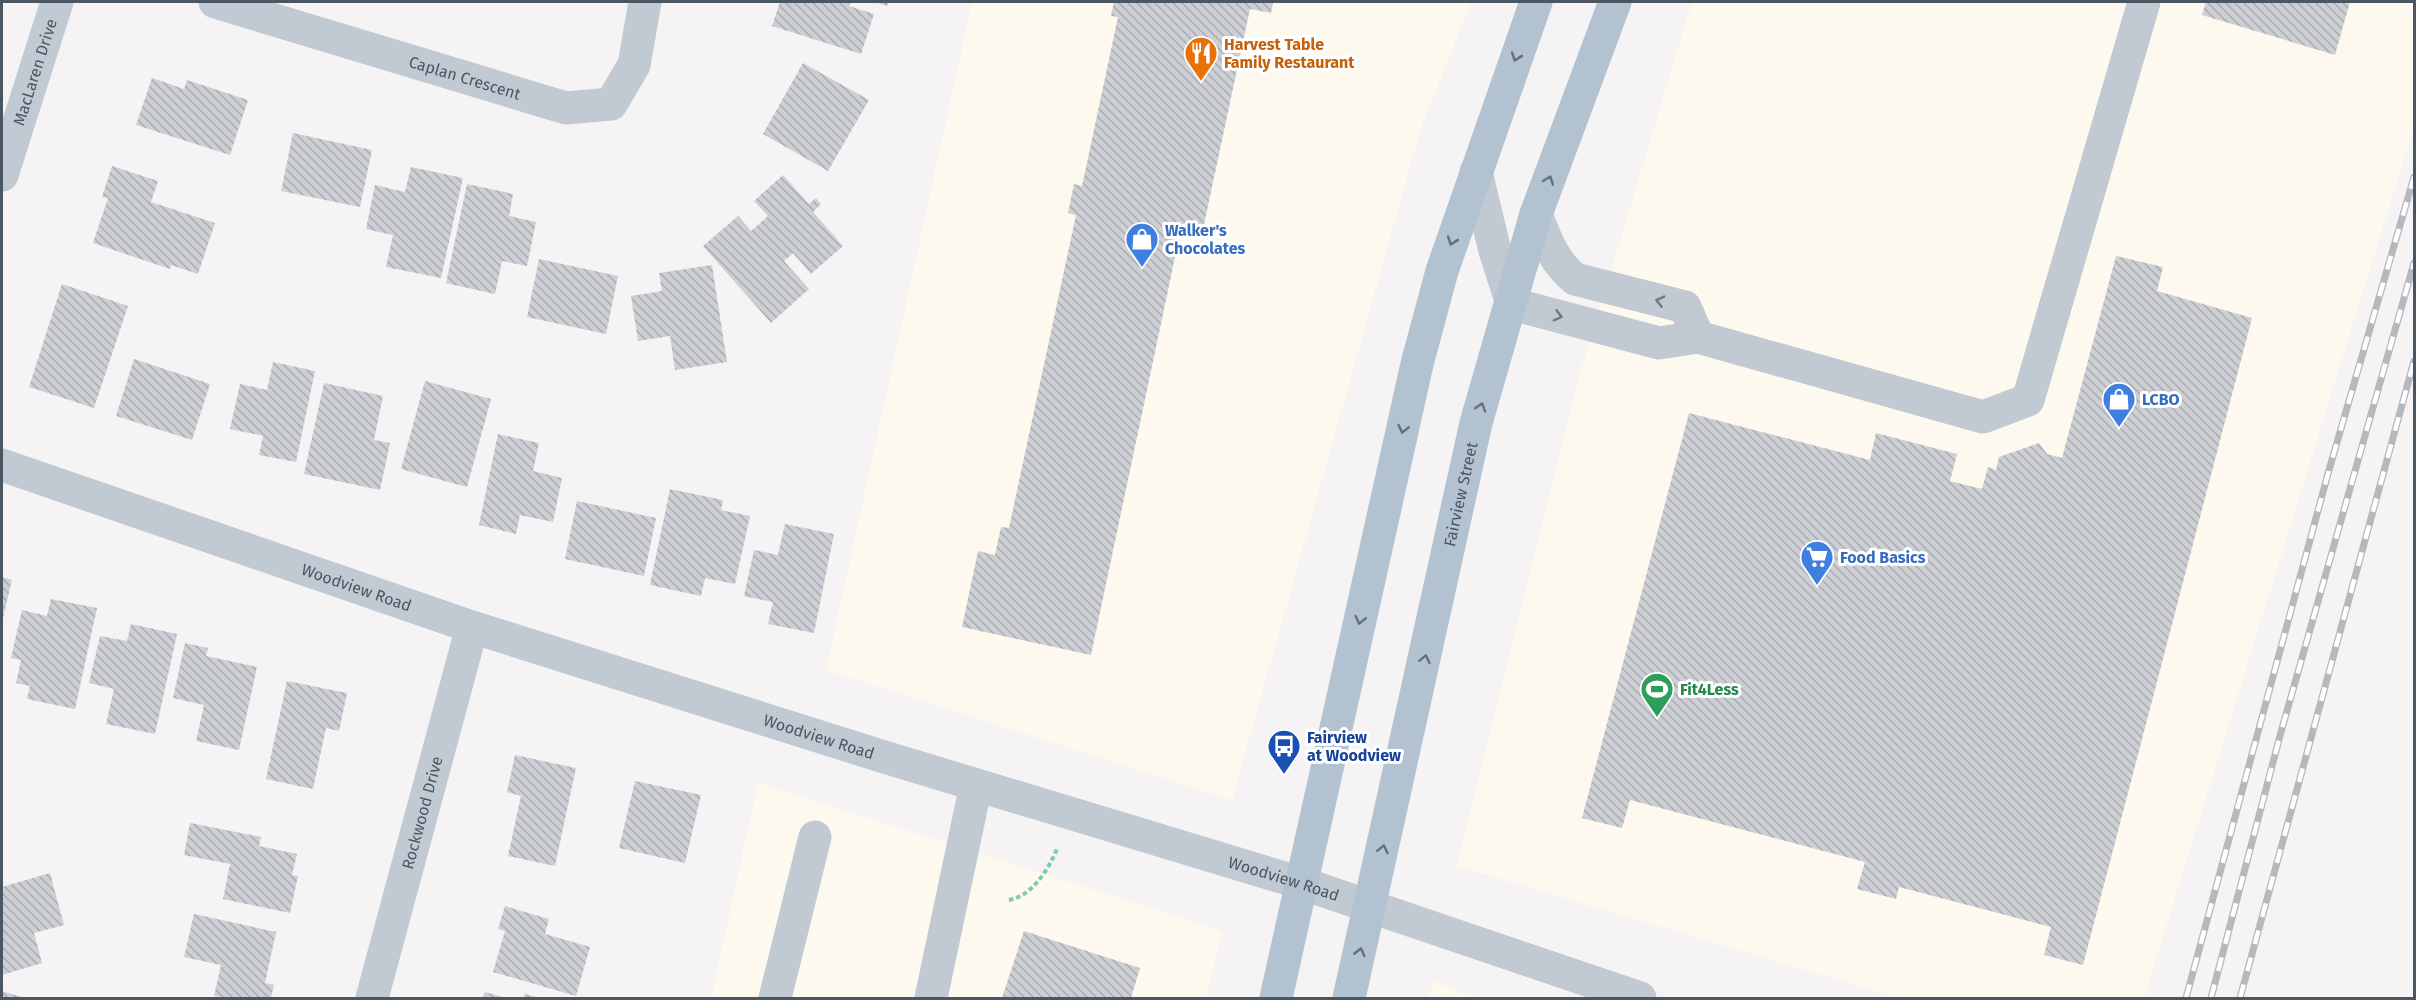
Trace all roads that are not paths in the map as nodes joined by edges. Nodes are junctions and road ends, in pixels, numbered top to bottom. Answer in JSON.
{"nodes":[{"id":1,"x":57,"y":2,"type":"edge"},
{"id":2,"x":214,"y":2,"type":"edge"},
{"id":3,"x":645,"y":2,"type":"edge"},
{"id":4,"x":1536,"y":2,"type":"edge"},
{"id":5,"x":1615,"y":2,"type":"edge"},
{"id":6,"x":2144,"y":2,"type":"edge"},
{"id":7,"x":1476,"y":172,"type":"junction"},
{"id":8,"x":2,"y":176,"type":"edge"},
{"id":9,"x":1536,"y":214,"type":"junction"},
{"id":10,"x":1512,"y":304,"type":"junction"},
{"id":11,"x":1698,"y":338,"type":"junction"},
{"id":12,"x":2,"y":465,"type":"edge"},
{"id":13,"x":471,"y":627,"type":"junction"},
{"id":14,"x":976,"y":785,"type":"junction"},
{"id":15,"x":815,"y":837,"type":"dead end"},
{"id":16,"x":1302,"y":883,"type":"junction"},
{"id":17,"x":1370,"y":906,"type":"junction"},
{"id":18,"x":372,"y":999,"type":"edge"},
{"id":19,"x":775,"y":999,"type":"edge"},
{"id":20,"x":931,"y":999,"type":"edge"},
{"id":21,"x":1276,"y":999,"type":"edge"},
{"id":22,"x":1349,"y":999,"type":"edge"},
{"id":23,"x":1640,"y":999,"type":"edge"}],
"edges":[{"from":1,"to":8,"type":"street","name":"MacLaren Drive"},
{"from":2,"to":3,"type":"street","name":"Caplan Crescent"},
{"from":4,"to":7,"type":"main road","one_way":true},
{"from":9,"to":5,"type":"main road","name":"Fairview Street","one_way":true},
{"from":6,"to":11,"type":"street"},
{"from":7,"to":10,"type":"street"},
{"from":7,"to":16,"type":"main road","one_way":true},
{"from":9,"to":10,"type":"main road","name":"Fairview Street"},
{"from":11,"to":9,"type":"street","one_way":true},
{"from":10,"to":11,"type":"street","one_way":true},
{"from":17,"to":10,"type":"main road","name":"Fairview Street","one_way":true},
{"from":12,"to":13,"type":"street","name":"Woodview Road"},
{"from":13,"to":14,"type":"street","name":"Woodview Road"},
{"from":13,"to":18,"type":"street","name":"Rockwood Drive"},
{"from":14,"to":16,"type":"street","name":"Woodview Road"},
{"from":14,"to":20,"type":"street"},
{"from":15,"to":19,"type":"street"},
{"from":16,"to":17,"type":"street","name":"Woodview Road"},
{"from":16,"to":21,"type":"main road"},
{"from":22,"to":17,"type":"main road","name":"Fairview Street","one_way":true},
{"from":17,"to":23,"type":"street","name":"Woodview Road"}]}
